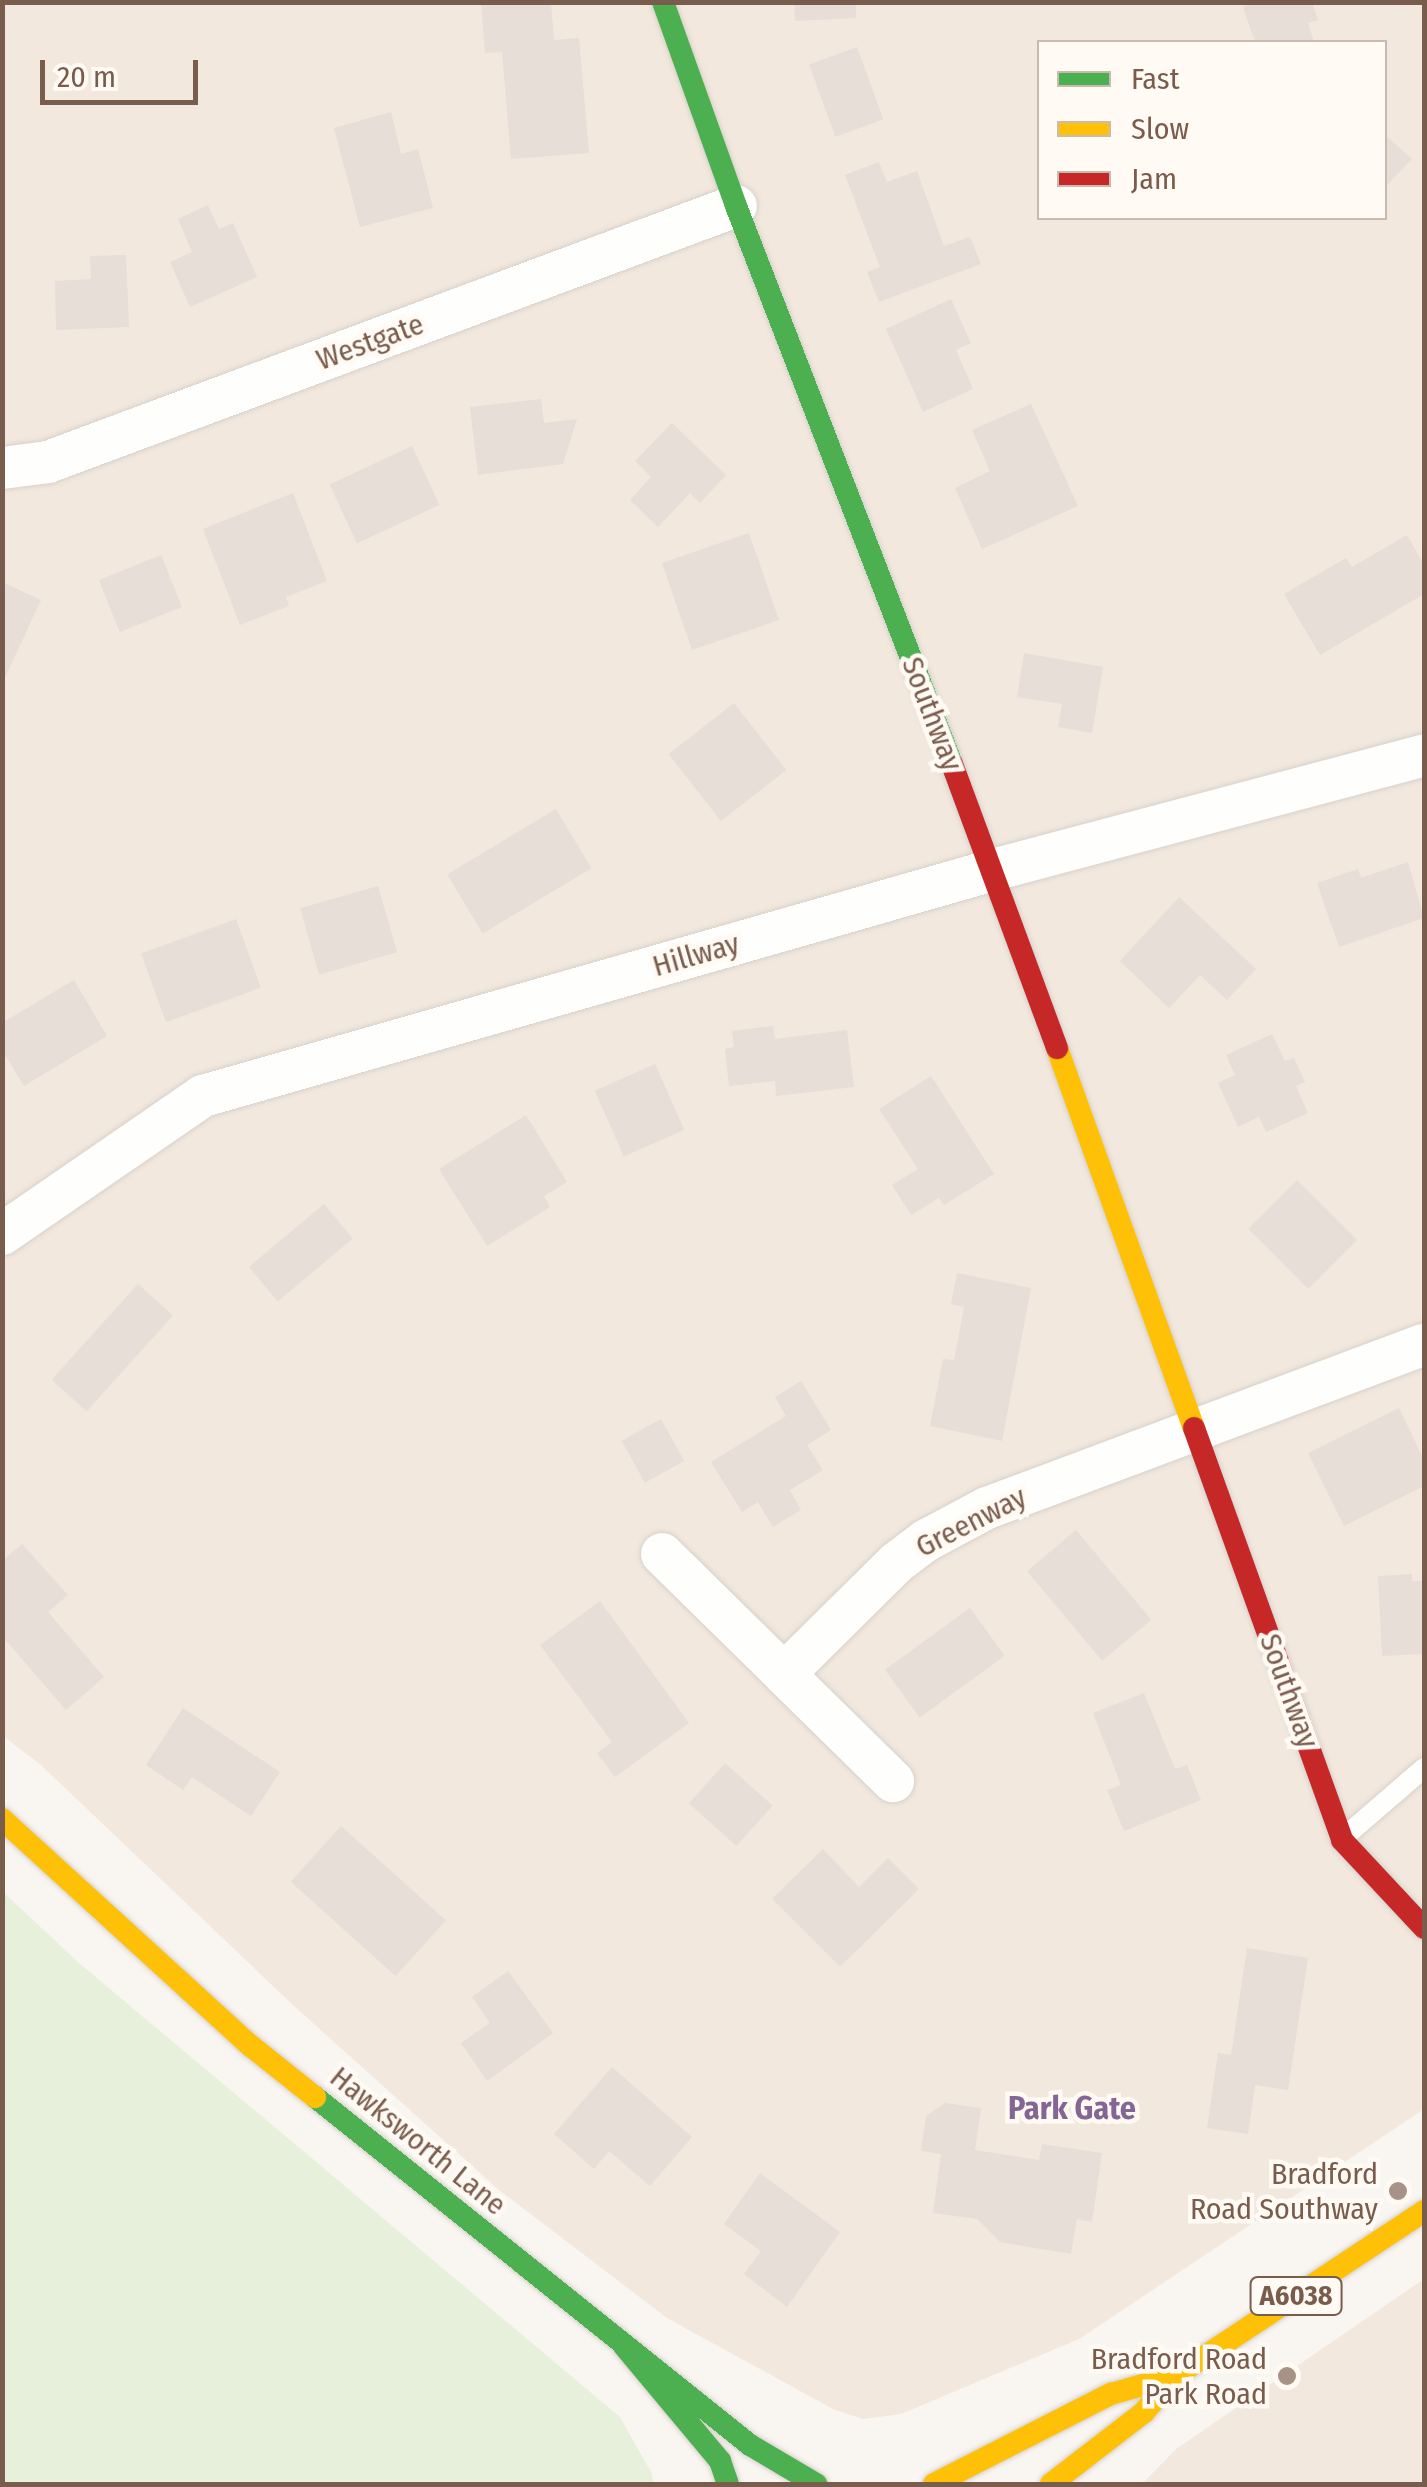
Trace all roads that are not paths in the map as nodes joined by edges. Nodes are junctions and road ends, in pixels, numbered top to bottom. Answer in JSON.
{"nodes":[{"id":1,"x":663,"y":2,"type":"edge"},
{"id":2,"x":736,"y":206,"type":"junction"},
{"id":3,"x":2,"y":468,"type":"edge"},
{"id":4,"x":1424,"y":755,"type":"edge"},
{"id":5,"x":992,"y":870,"type":"junction"},
{"id":6,"x":2,"y":1234,"type":"edge"},
{"id":7,"x":1424,"y":1345,"type":"edge"},
{"id":8,"x":1196,"y":1428,"type":"junction"},
{"id":9,"x":662,"y":1554,"type":"dead end"},
{"id":10,"x":784,"y":1674,"type":"junction"},
{"id":11,"x":1424,"y":1768,"type":"edge"},
{"id":12,"x":893,"y":1781,"type":"dead end"},
{"id":13,"x":2,"y":1820,"type":"edge"},
{"id":14,"x":1342,"y":1840,"type":"junction"},
{"id":15,"x":1424,"y":1928,"type":"edge"},
{"id":16,"x":1424,"y":2211,"type":"edge"},
{"id":17,"x":624,"y":2346,"type":"junction"},
{"id":18,"x":1175,"y":2376,"type":"junction"},
{"id":19,"x":1108,"y":2442,"type":"junction"},
{"id":20,"x":1104,"y":2469,"type":"dead end"},
{"id":21,"x":728,"y":2484,"type":"edge"},
{"id":22,"x":816,"y":2484,"type":"edge"},
{"id":23,"x":934,"y":2484,"type":"edge"},
{"id":24,"x":1051,"y":2484,"type":"edge"}],
"edges":[{"from":1,"to":2,"type":"street","name":"Southway"},
{"from":2,"to":3,"type":"street","name":"Westgate"},
{"from":2,"to":5,"type":"street","name":"Southway"},
{"from":4,"to":5,"type":"street","name":"Hillway"},
{"from":5,"to":6,"type":"street","name":"Hillway"},
{"from":5,"to":8,"type":"street","name":"Southway"},
{"from":7,"to":8,"type":"street"},
{"from":8,"to":10,"type":"street","name":"Greenway"},
{"from":8,"to":14,"type":"street","name":"Southway"},
{"from":9,"to":10,"type":"street"},
{"from":10,"to":12,"type":"street"},
{"from":11,"to":14,"type":"lane"},
{"from":13,"to":17,"type":"street","name":"Hawksworth Lane"},
{"from":14,"to":15,"type":"street","name":"Southway"},
{"from":16,"to":18,"type":"street","number":"A6038"},
{"from":17,"to":21,"type":"street"},
{"from":17,"to":22,"type":"street","name":"Hawksworth Lane"},
{"from":18,"to":19,"type":"street","number":"A6038"},
{"from":18,"to":23,"type":"street","number":"A6038"},
{"from":19,"to":20,"type":"street"},
{"from":19,"to":24,"type":"street","number":"A6038"}]}
